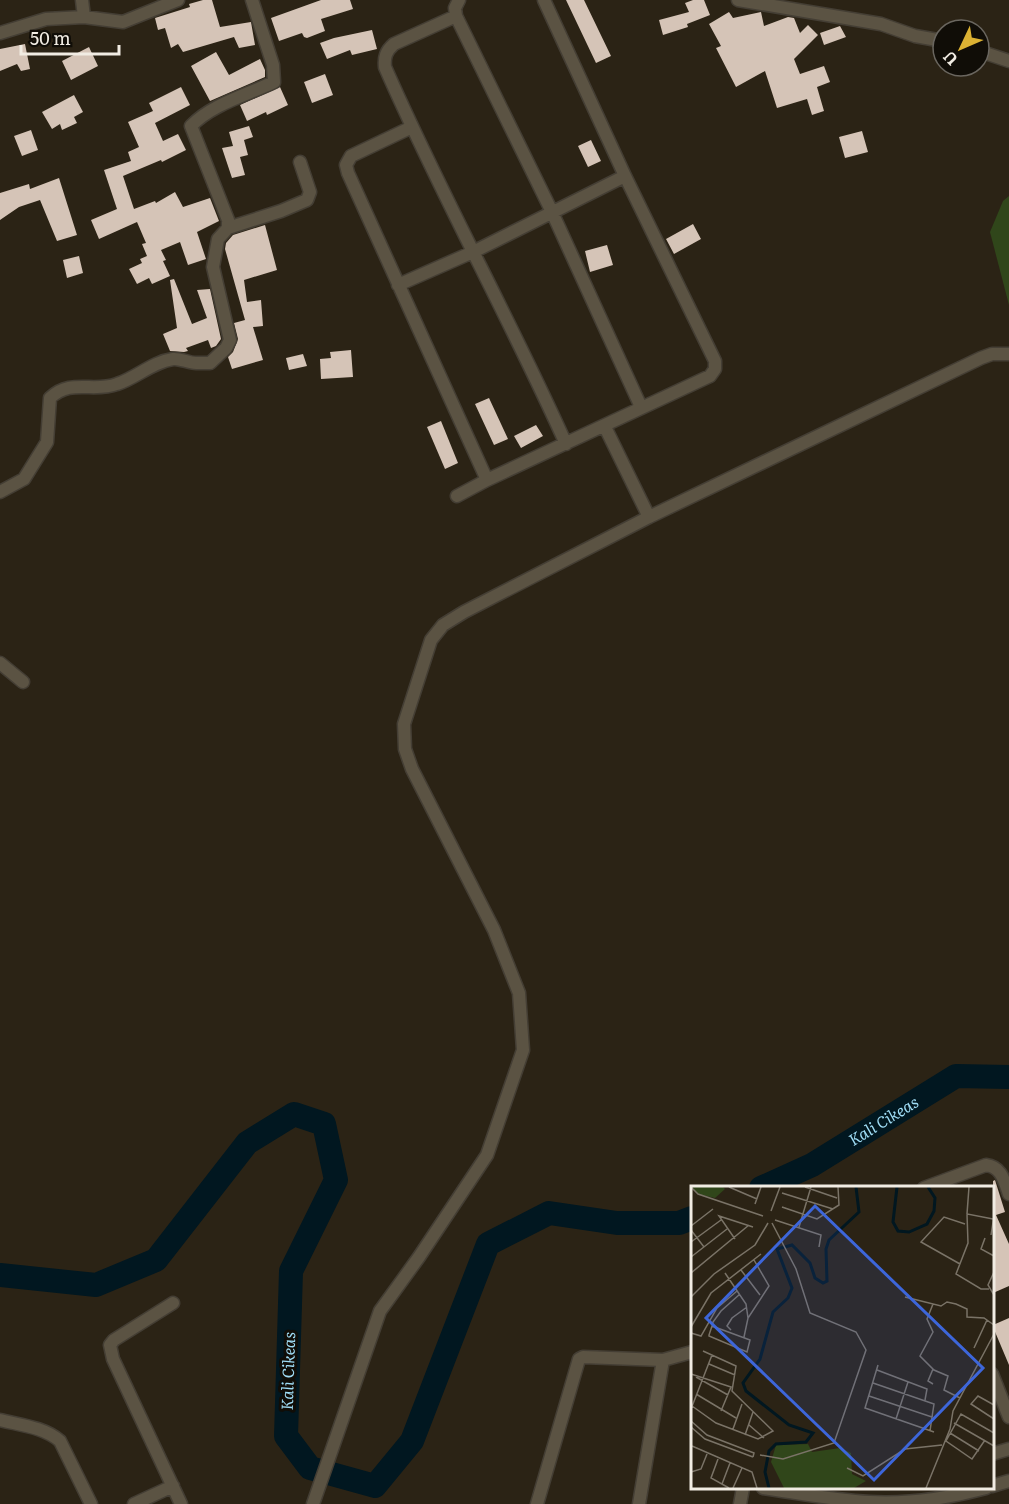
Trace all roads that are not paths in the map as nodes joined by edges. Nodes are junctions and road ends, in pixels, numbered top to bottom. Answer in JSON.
{"nodes":[{"id":1,"x":82,"y":0,"type":"edge"},
{"id":2,"x":178,"y":0,"type":"edge"},
{"id":3,"x":252,"y":0,"type":"edge"},
{"id":4,"x":459,"y":0,"type":"edge"},
{"id":5,"x":544,"y":0,"type":"edge"},
{"id":6,"x":738,"y":0,"type":"edge"},
{"id":7,"x":456,"y":16,"type":"junction"},
{"id":8,"x":84,"y":17,"type":"junction"},
{"id":9,"x":0,"y":33,"type":"edge"},
{"id":10,"x":931,"y":39,"type":"edge"},
{"id":11,"x":991,"y":55,"type":"edge"},
{"id":12,"x":1009,"y":61,"type":"edge"},
{"id":13,"x":412,"y":127,"type":"junction"},
{"id":14,"x":300,"y":162,"type":"dead end"},
{"id":15,"x":625,"y":176,"type":"junction"},
{"id":16,"x":552,"y":212,"type":"junction"},
{"id":17,"x":228,"y":228,"type":"junction"},
{"id":18,"x":473,"y":252,"type":"junction"},
{"id":19,"x":398,"y":285,"type":"junction"},
{"id":20,"x":1009,"y":354,"type":"edge"},
{"id":21,"x":641,"y":407,"type":"junction"},
{"id":22,"x":605,"y":427,"type":"junction"},
{"id":23,"x":566,"y":444,"type":"junction"},
{"id":24,"x":487,"y":480,"type":"junction"},
{"id":25,"x":0,"y":492,"type":"edge"},
{"id":26,"x":457,"y":496,"type":"dead end"},
{"id":27,"x":648,"y":517,"type":"junction"},
{"id":28,"x":0,"y":663,"type":"edge"},
{"id":29,"x":23,"y":682,"type":"dead end"},
{"id":30,"x":930,"y":1186,"type":"edge"},
{"id":31,"x":1009,"y":1194,"type":"edge"},
{"id":32,"x":173,"y":1303,"type":"dead end"},
{"id":33,"x":691,"y":1353,"type":"edge"},
{"id":34,"x":663,"y":1360,"type":"junction"},
{"id":35,"x":994,"y":1377,"type":"edge"},
{"id":36,"x":1009,"y":1417,"type":"edge"},
{"id":37,"x":0,"y":1420,"type":"edge"},
{"id":38,"x":1009,"y":1449,"type":"edge"},
{"id":39,"x":994,"y":1454,"type":"edge"},
{"id":40,"x":1009,"y":1481,"type":"edge"},
{"id":41,"x":173,"y":1486,"type":"junction"},
{"id":42,"x":994,"y":1486,"type":"edge"},
{"id":43,"x":743,"y":1489,"type":"edge"},
{"id":44,"x":770,"y":1489,"type":"edge"},
{"id":45,"x":981,"y":1489,"type":"edge"},
{"id":46,"x":91,"y":1504,"type":"edge"},
{"id":47,"x":134,"y":1504,"type":"edge"},
{"id":48,"x":182,"y":1504,"type":"edge"},
{"id":49,"x":312,"y":1504,"type":"edge"},
{"id":50,"x":537,"y":1504,"type":"edge"},
{"id":51,"x":639,"y":1504,"type":"edge"},
{"id":52,"x":740,"y":1504,"type":"edge"}],
"edges":[{"from":1,"to":8,"type":"street"},
{"from":2,"to":8,"type":"street"},
{"from":3,"to":17,"type":"street"},
{"from":4,"to":7,"type":"street"},
{"from":5,"to":15,"type":"street"},
{"from":6,"to":10,"type":"street"},
{"from":7,"to":13,"type":"street"},
{"from":7,"to":16,"type":"street"},
{"from":8,"to":9,"type":"street"},
{"from":11,"to":12,"type":"street"},
{"from":13,"to":18,"type":"street"},
{"from":13,"to":19,"type":"street"},
{"from":14,"to":17,"type":"street"},
{"from":15,"to":16,"type":"street"},
{"from":15,"to":21,"type":"street"},
{"from":16,"to":18,"type":"street"},
{"from":16,"to":21,"type":"street"},
{"from":17,"to":25,"type":"street"},
{"from":18,"to":19,"type":"street"},
{"from":18,"to":23,"type":"street"},
{"from":19,"to":24,"type":"street"},
{"from":20,"to":27,"type":"street"},
{"from":21,"to":22,"type":"street"},
{"from":22,"to":23,"type":"street"},
{"from":22,"to":27,"type":"street"},
{"from":23,"to":24,"type":"street"},
{"from":24,"to":26,"type":"street"},
{"from":27,"to":49,"type":"street"},
{"from":28,"to":29,"type":"street"},
{"from":30,"to":31,"type":"street"},
{"from":32,"to":41,"type":"street"},
{"from":33,"to":34,"type":"street"},
{"from":34,"to":50,"type":"street"},
{"from":34,"to":51,"type":"street"},
{"from":35,"to":36,"type":"street"},
{"from":37,"to":46,"type":"street"},
{"from":38,"to":39,"type":"street"},
{"from":40,"to":42,"type":"street"},
{"from":41,"to":47,"type":"street"},
{"from":41,"to":48,"type":"street"},
{"from":43,"to":52,"type":"street"},
{"from":44,"to":45,"type":"street"}]}
